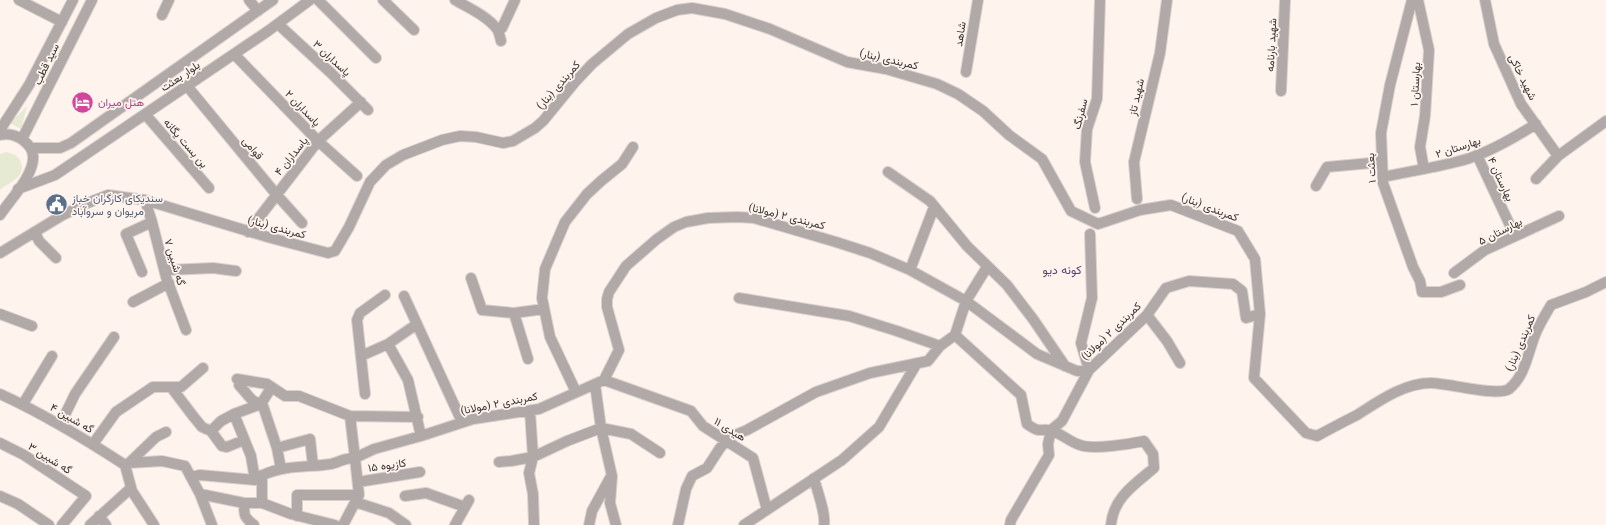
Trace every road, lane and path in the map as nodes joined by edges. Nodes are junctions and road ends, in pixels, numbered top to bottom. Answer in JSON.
{"nodes":[{"id":1,"x":19,"y":0,"type":"edge"},
{"id":2,"x":73,"y":0,"type":"edge"},
{"id":3,"x":92,"y":0,"type":"edge"},
{"id":4,"x":168,"y":0,"type":"edge"},
{"id":5,"x":249,"y":0,"type":"edge"},
{"id":6,"x":273,"y":0,"type":"edge"},
{"id":7,"x":310,"y":0,"type":"edge"},
{"id":8,"x":318,"y":0,"type":"edge"},
{"id":9,"x":383,"y":0,"type":"edge"},
{"id":10,"x":455,"y":0,"type":"edge"},
{"id":11,"x":516,"y":0,"type":"edge"},
{"id":12,"x":978,"y":0,"type":"edge"},
{"id":13,"x":1100,"y":0,"type":"edge"},
{"id":14,"x":1167,"y":0,"type":"edge"},
{"id":15,"x":1285,"y":0,"type":"edge"},
{"id":16,"x":1412,"y":0,"type":"edge"},
{"id":17,"x":1418,"y":0,"type":"edge"},
{"id":18,"x":1485,"y":0,"type":"edge"},
{"id":19,"x":702,"y":4,"type":"edge"},
{"id":20,"x":258,"y":11,"type":"junction"},
{"id":21,"x":162,"y":15,"type":"dead end"},
{"id":22,"x":62,"y":22,"type":"junction"},
{"id":23,"x":278,"y":24,"type":"junction"},
{"id":24,"x":414,"y":30,"type":"dead end"},
{"id":25,"x":498,"y":30,"type":"junction"},
{"id":26,"x":501,"y":41,"type":"dead end"},
{"id":27,"x":234,"y":54,"type":"junction"},
{"id":28,"x":376,"y":58,"type":"dead end"},
{"id":29,"x":966,"y":72,"type":"dead end"},
{"id":30,"x":187,"y":86,"type":"junction"},
{"id":31,"x":1281,"y":91,"type":"dead end"},
{"id":32,"x":365,"y":106,"type":"joint"},
{"id":33,"x":145,"y":114,"type":"junction"},
{"id":34,"x":1606,"y":121,"type":"edge"},
{"id":35,"x":1536,"y":124,"type":"junction"},
{"id":36,"x":0,"y":130,"type":"edge"},
{"id":37,"x":0,"y":136,"type":"edge"},
{"id":38,"x":22,"y":139,"type":"junction"},
{"id":39,"x":318,"y":141,"type":"junction"},
{"id":40,"x":633,"y":147,"type":"dead end"},
{"id":41,"x":31,"y":148,"type":"junction"},
{"id":42,"x":1477,"y":155,"type":"junction"},
{"id":43,"x":1558,"y":156,"type":"junction"},
{"id":44,"x":1382,"y":162,"type":"junction"},
{"id":45,"x":1424,"y":169,"type":"junction"},
{"id":46,"x":888,"y":172,"type":"dead end"},
{"id":47,"x":357,"y":176,"type":"dead end"},
{"id":48,"x":1383,"y":177,"type":"junction"},
{"id":49,"x":1536,"y":179,"type":"dead end"},
{"id":50,"x":1316,"y":186,"type":"dead end"},
{"id":51,"x":209,"y":188,"type":"dead end"},
{"id":52,"x":18,"y":189,"type":"junction"},
{"id":53,"x":276,"y":194,"type":"junction"},
{"id":54,"x":1137,"y":199,"type":"dead end"},
{"id":55,"x":145,"y":200,"type":"junction"},
{"id":56,"x":934,"y":207,"type":"junction"},
{"id":57,"x":1095,"y":208,"type":"dead end"},
{"id":58,"x":0,"y":215,"type":"edge"},
{"id":59,"x":1559,"y":216,"type":"dead end"},
{"id":60,"x":152,"y":222,"type":"junction"},
{"id":61,"x":302,"y":222,"type":"dead end"},
{"id":62,"x":35,"y":232,"type":"junction"},
{"id":63,"x":248,"y":232,"type":"junction"},
{"id":64,"x":1090,"y":234,"type":"dead end"},
{"id":65,"x":1515,"y":236,"type":"junction"},
{"id":66,"x":3,"y":251,"type":"edge"},
{"id":67,"x":56,"y":258,"type":"dead end"},
{"id":68,"x":987,"y":267,"type":"junction"},
{"id":69,"x":910,"y":270,"type":"junction"},
{"id":70,"x":165,"y":271,"type":"junction"},
{"id":71,"x":236,"y":271,"type":"dead end"},
{"id":72,"x":142,"y":272,"type":"dead end"},
{"id":73,"x":1454,"y":273,"type":"dead end"},
{"id":74,"x":471,"y":278,"type":"dead end"},
{"id":75,"x":1606,"y":282,"type":"edge"},
{"id":76,"x":169,"y":283,"type":"junction"},
{"id":77,"x":1460,"y":285,"type":"dead end"},
{"id":78,"x":385,"y":294,"type":"dead end"},
{"id":79,"x":404,"y":296,"type":"dead end"},
{"id":80,"x":739,"y":298,"type":"dead end"},
{"id":81,"x":966,"y":301,"type":"junction"},
{"id":82,"x":133,"y":302,"type":"dead end"},
{"id":83,"x":544,"y":309,"type":"junction"},
{"id":84,"x":514,"y":313,"type":"junction"},
{"id":85,"x":0,"y":314,"type":"edge"},
{"id":86,"x":1260,"y":314,"type":"junction"},
{"id":87,"x":1147,"y":315,"type":"junction"},
{"id":88,"x":417,"y":324,"type":"junction"},
{"id":89,"x":32,"y":326,"type":"dead end"},
{"id":90,"x":186,"y":330,"type":"dead end"},
{"id":91,"x":955,"y":335,"type":"junction"},
{"id":92,"x":114,"y":337,"type":"dead end"},
{"id":93,"x":388,"y":344,"type":"junction"},
{"id":94,"x":940,"y":346,"type":"junction"},
{"id":95,"x":52,"y":356,"type":"dead end"},
{"id":96,"x":361,"y":356,"type":"junction"},
{"id":97,"x":528,"y":359,"type":"dead end"},
{"id":98,"x":917,"y":363,"type":"junction"},
{"id":99,"x":1180,"y":363,"type":"dead end"},
{"id":100,"x":1065,"y":366,"type":"junction"},
{"id":101,"x":203,"y":368,"type":"dead end"},
{"id":102,"x":1089,"y":370,"type":"junction"},
{"id":103,"x":599,"y":382,"type":"junction"},
{"id":104,"x":171,"y":387,"type":"junction"},
{"id":105,"x":271,"y":388,"type":"junction"},
{"id":106,"x":576,"y":392,"type":"junction"},
{"id":107,"x":0,"y":394,"type":"edge"},
{"id":108,"x":365,"y":394,"type":"dead end"},
{"id":109,"x":23,"y":404,"type":"junction"},
{"id":110,"x":261,"y":404,"type":"junction"},
{"id":111,"x":530,"y":411,"type":"junction"},
{"id":112,"x":234,"y":414,"type":"junction"},
{"id":113,"x":350,"y":416,"type":"junction"},
{"id":114,"x":418,"y":417,"type":"junction"},
{"id":115,"x":462,"y":422,"type":"junction"},
{"id":116,"x":60,"y":425,"type":"junction"},
{"id":117,"x":601,"y":428,"type":"junction"},
{"id":118,"x":1051,"y":430,"type":"junction"},
{"id":119,"x":211,"y":431,"type":"junction"},
{"id":120,"x":166,"y":432,"type":"dead end"},
{"id":121,"x":421,"y":436,"type":"junction"},
{"id":122,"x":244,"y":440,"type":"junction"},
{"id":123,"x":726,"y":441,"type":"junction"},
{"id":124,"x":0,"y":443,"type":"edge"},
{"id":125,"x":93,"y":444,"type":"junction"},
{"id":126,"x":277,"y":448,"type":"junction"},
{"id":127,"x":660,"y":453,"type":"dead end"},
{"id":128,"x":533,"y":457,"type":"junction"},
{"id":129,"x":355,"y":458,"type":"junction"},
{"id":130,"x":499,"y":462,"type":"dead end"},
{"id":131,"x":127,"y":464,"type":"junction"},
{"id":132,"x":313,"y":466,"type":"junction"},
{"id":133,"x":281,"y":469,"type":"junction"},
{"id":134,"x":420,"y":472,"type":"dead end"},
{"id":135,"x":191,"y":476,"type":"junction"},
{"id":136,"x":612,"y":476,"type":"junction"},
{"id":137,"x":259,"y":478,"type":"junction"},
{"id":138,"x":814,"y":478,"type":"junction"},
{"id":139,"x":358,"y":482,"type":"junction"},
{"id":140,"x":132,"y":488,"type":"junction"},
{"id":141,"x":200,"y":494,"type":"junction"},
{"id":142,"x":0,"y":496,"type":"edge"},
{"id":143,"x":404,"y":496,"type":"dead end"},
{"id":144,"x":357,"y":498,"type":"junction"},
{"id":145,"x":244,"y":503,"type":"junction"},
{"id":146,"x":262,"y":503,"type":"junction"},
{"id":147,"x":534,"y":510,"type":"junction"},
{"id":148,"x":767,"y":510,"type":"junction"},
{"id":149,"x":100,"y":516,"type":"junction"},
{"id":150,"x":297,"y":516,"type":"junction"},
{"id":151,"x":49,"y":525,"type":"edge"},
{"id":152,"x":62,"y":525,"type":"edge"},
{"id":153,"x":90,"y":525,"type":"edge"},
{"id":154,"x":106,"y":525,"type":"edge"},
{"id":155,"x":154,"y":525,"type":"edge"},
{"id":156,"x":212,"y":525,"type":"edge"},
{"id":157,"x":254,"y":525,"type":"edge"},
{"id":158,"x":335,"y":525,"type":"edge"},
{"id":159,"x":343,"y":525,"type":"edge"},
{"id":160,"x":406,"y":525,"type":"edge"},
{"id":161,"x":455,"y":525,"type":"edge"},
{"id":162,"x":534,"y":525,"type":"edge"},
{"id":163,"x":543,"y":525,"type":"edge"},
{"id":164,"x":589,"y":525,"type":"edge"},
{"id":165,"x":616,"y":525,"type":"edge"},
{"id":166,"x":678,"y":525,"type":"edge"},
{"id":167,"x":744,"y":525,"type":"edge"},
{"id":168,"x":824,"y":525,"type":"edge"},
{"id":169,"x":1010,"y":525,"type":"edge"},
{"id":170,"x":1111,"y":525,"type":"edge"}],
"edges":[{"from":1,"to":22,"type":"street"},
{"from":2,"to":22,"type":"street","name":"سید قطب"},
{"from":3,"to":38,"type":"street","name":"سید قطب"},
{"from":4,"to":21,"type":"street"},
{"from":5,"to":20,"type":"street"},
{"from":6,"to":20,"type":"street","name":"بلوار بعثت"},
{"from":7,"to":23,"type":"street","name":"بلوار بعثت"},
{"from":8,"to":28,"type":"street"},
{"from":9,"to":24,"type":"street"},
{"from":10,"to":25,"type":"street"},
{"from":11,"to":25,"type":"street"},
{"from":12,"to":29,"type":"street","name":"شاهد"},
{"from":13,"to":57,"type":"street","name":"سفرنگ"},
{"from":14,"to":54,"type":"street","name":"شهید تاز"},
{"from":15,"to":31,"type":"street","name":"شهید بارنامه"},
{"from":16,"to":44,"type":"street","name":"بعثت ۱"},
{"from":17,"to":45,"type":"street","name":"بهارستان ۱"},
{"from":18,"to":35,"type":"street","name":"شهید خاکی"},
{"from":19,"to":63,"type":"street","name":"کمربندی (بنار)"},
{"from":19,"to":86,"type":"street","name":"کمربندی (بنار)"},
{"from":20,"to":41,"type":"street","name":"بلوار بعثت"},
{"from":22,"to":36,"type":"street","name":"سید قطب"},
{"from":23,"to":27,"type":"street","name":"بلوار بعثت"},
{"from":23,"to":32,"type":"street","name":"پاسداران ۳"},
{"from":25,"to":26,"type":"street"},
{"from":27,"to":30,"type":"street","name":"بلوار بعثت"},
{"from":27,"to":39,"type":"street","name":"پاسداران ۲"},
{"from":30,"to":33,"type":"street","name":"بلوار بعثت"},
{"from":30,"to":53,"type":"street","name":"قوامی"},
{"from":32,"to":39,"type":"street","name":"پاسداران ۴"},
{"from":33,"to":51,"type":"street","name":"بن بست یگانه"},
{"from":33,"to":52,"type":"street","name":"بلوار بعثت"},
{"from":34,"to":43,"type":"street"},
{"from":35,"to":42,"type":"street","name":"بهارستان ۲"},
{"from":35,"to":43,"type":"street","name":"شهید خاکی"},
{"from":37,"to":38,"type":"street"},
{"from":38,"to":41,"type":"street"},
{"from":39,"to":47,"type":"street","name":"پاسداران ۲"},
{"from":39,"to":53,"type":"street","name":"پاسداران ۴"},
{"from":40,"to":83,"type":"street"},
{"from":41,"to":52,"type":"street"},
{"from":42,"to":45,"type":"street","name":"بهارستان ۲"},
{"from":42,"to":65,"type":"street","name":"بهارستان ۴"},
{"from":43,"to":49,"type":"street"},
{"from":44,"to":48,"type":"street","name":"بعثت ۱"},
{"from":44,"to":50,"type":"street"},
{"from":45,"to":48,"type":"street","name":"بهارستان ۲"},
{"from":46,"to":56,"type":"street"},
{"from":48,"to":77,"type":"street","name":"بعثت ۱"},
{"from":52,"to":58,"type":"street"},
{"from":53,"to":61,"type":"street","name":"قوامی"},
{"from":53,"to":63,"type":"street","name":"پاسداران ۴"},
{"from":55,"to":60,"type":"street","name":"گه شبین ۷"},
{"from":55,"to":62,"type":"street","name":"کمربندی (بنار)"},
{"from":55,"to":63,"type":"street","name":"کمربندی (بنار)"},
{"from":56,"to":68,"type":"street"},
{"from":56,"to":69,"type":"street"},
{"from":59,"to":65,"type":"street","name":"بهارستان ۵"},
{"from":60,"to":70,"type":"street","name":"گه شبین ۷"},
{"from":60,"to":72,"type":"street"},
{"from":62,"to":66,"type":"street","name":"کمربندی (بنار)"},
{"from":62,"to":67,"type":"street"},
{"from":64,"to":102,"type":"street"},
{"from":65,"to":73,"type":"street","name":"بهارستان ۵"},
{"from":68,"to":81,"type":"street"},
{"from":68,"to":100,"type":"street"},
{"from":69,"to":81,"type":"street","name":"کمربندی ۲ (مولانا)"},
{"from":69,"to":103,"type":"street","name":"کمربندی ۲ (مولانا)"},
{"from":70,"to":71,"type":"street"},
{"from":70,"to":76,"type":"street","name":"گه شبین ۷"},
{"from":74,"to":84,"type":"street"},
{"from":75,"to":86,"type":"street","name":"کمربندی (بنار)"},
{"from":76,"to":82,"type":"street"},
{"from":76,"to":90,"type":"street","name":"گه شبین ۷"},
{"from":78,"to":96,"type":"street"},
{"from":79,"to":88,"type":"street"},
{"from":80,"to":94,"type":"street"},
{"from":81,"to":91,"type":"street"},
{"from":81,"to":100,"type":"street","name":"کمربندی ۲ (مولانا)"},
{"from":83,"to":84,"type":"street"},
{"from":83,"to":106,"type":"street"},
{"from":84,"to":97,"type":"street"},
{"from":85,"to":89,"type":"street"},
{"from":86,"to":87,"type":"street","name":"کمربندی ۲ (مولانا)"},
{"from":87,"to":99,"type":"street"},
{"from":87,"to":102,"type":"street","name":"کمربندی ۲ (مولانا)"},
{"from":88,"to":93,"type":"street"},
{"from":88,"to":115,"type":"street"},
{"from":91,"to":94,"type":"street"},
{"from":91,"to":118,"type":"street"},
{"from":92,"to":116,"type":"street"},
{"from":93,"to":96,"type":"street"},
{"from":93,"to":114,"type":"street"},
{"from":94,"to":98,"type":"street"},
{"from":95,"to":109,"type":"street"},
{"from":96,"to":108,"type":"street"},
{"from":98,"to":123,"type":"street"},
{"from":98,"to":138,"type":"street"},
{"from":100,"to":102,"type":"street","name":"کمربندی ۲ (مولانا)"},
{"from":101,"to":104,"type":"street"},
{"from":102,"to":118,"type":"street"},
{"from":103,"to":106,"type":"street","name":"کمربندی ۲ (مولانا)"},
{"from":103,"to":117,"type":"street"},
{"from":103,"to":123,"type":"street","name":"هیدی ۱۱"},
{"from":104,"to":119,"type":"street"},
{"from":104,"to":125,"type":"street"},
{"from":105,"to":110,"type":"street"},
{"from":105,"to":110,"type":"street"},
{"from":105,"to":113,"type":"street"},
{"from":106,"to":111,"type":"street","name":"کمربندی ۲ (مولانا)"},
{"from":107,"to":109,"type":"street","name":"گه شبین ۴"},
{"from":109,"to":116,"type":"street","name":"گه شبین ۴"},
{"from":110,"to":112,"type":"street"},
{"from":110,"to":126,"type":"street"},
{"from":111,"to":115,"type":"street","name":"کمربندی ۲ (مولانا)"},
{"from":111,"to":128,"type":"street"},
{"from":112,"to":119,"type":"street"},
{"from":112,"to":122,"type":"street"},
{"from":113,"to":114,"type":"street"},
{"from":113,"to":129,"type":"street"},
{"from":114,"to":121,"type":"street"},
{"from":115,"to":121,"type":"street","name":"کمربندی ۲ (مولانا)"},
{"from":116,"to":125,"type":"street","name":"گه شبین ۴"},
{"from":117,"to":127,"type":"street"},
{"from":117,"to":128,"type":"street"},
{"from":117,"to":136,"type":"street"},
{"from":118,"to":169,"type":"street"},
{"from":118,"to":170,"type":"street"},
{"from":119,"to":122,"type":"street"},
{"from":120,"to":131,"type":"street"},
{"from":121,"to":129,"type":"street","name":"کمربندی ۲ (مولانا)"},
{"from":122,"to":137,"type":"street"},
{"from":123,"to":148,"type":"street","name":"هیدی ۱۱"},
{"from":123,"to":166,"type":"street"},
{"from":124,"to":152,"type":"street","name":"گه شبین ۳"},
{"from":125,"to":131,"type":"street","name":"گه شبین ۴"},
{"from":126,"to":132,"type":"street"},
{"from":126,"to":133,"type":"street"},
{"from":128,"to":130,"type":"street"},
{"from":128,"to":147,"type":"street"},
{"from":129,"to":132,"type":"street","name":"کمربندی ۲ (مولانا)"},
{"from":129,"to":139,"type":"street"},
{"from":131,"to":135,"type":"street"},
{"from":131,"to":140,"type":"street"},
{"from":132,"to":133,"type":"street","name":"کمربندی ۲ (مولانا)"},
{"from":133,"to":137,"type":"street","name":"کمربندی ۲ (مولانا)"},
{"from":134,"to":139,"type":"street","name":"کازیوه ۱۵"},
{"from":135,"to":137,"type":"street"},
{"from":135,"to":141,"type":"street"},
{"from":136,"to":164,"type":"street"},
{"from":136,"to":165,"type":"street"},
{"from":137,"to":146,"type":"street"},
{"from":138,"to":148,"type":"street"},
{"from":138,"to":168,"type":"street"},
{"from":139,"to":144,"type":"street"},
{"from":140,"to":149,"type":"street"},
{"from":140,"to":155,"type":"street"},
{"from":141,"to":145,"type":"street"},
{"from":141,"to":156,"type":"street"},
{"from":142,"to":151,"type":"street"},
{"from":143,"to":161,"type":"street"},
{"from":144,"to":150,"type":"street"},
{"from":144,"to":159,"type":"street"},
{"from":144,"to":160,"type":"street"},
{"from":145,"to":146,"type":"street"},
{"from":145,"to":157,"type":"street"},
{"from":146,"to":150,"type":"street"},
{"from":147,"to":162,"type":"street"},
{"from":147,"to":163,"type":"street"},
{"from":148,"to":167,"type":"street"},
{"from":149,"to":153,"type":"street"},
{"from":149,"to":154,"type":"street"},
{"from":150,"to":158,"type":"street"}]}
